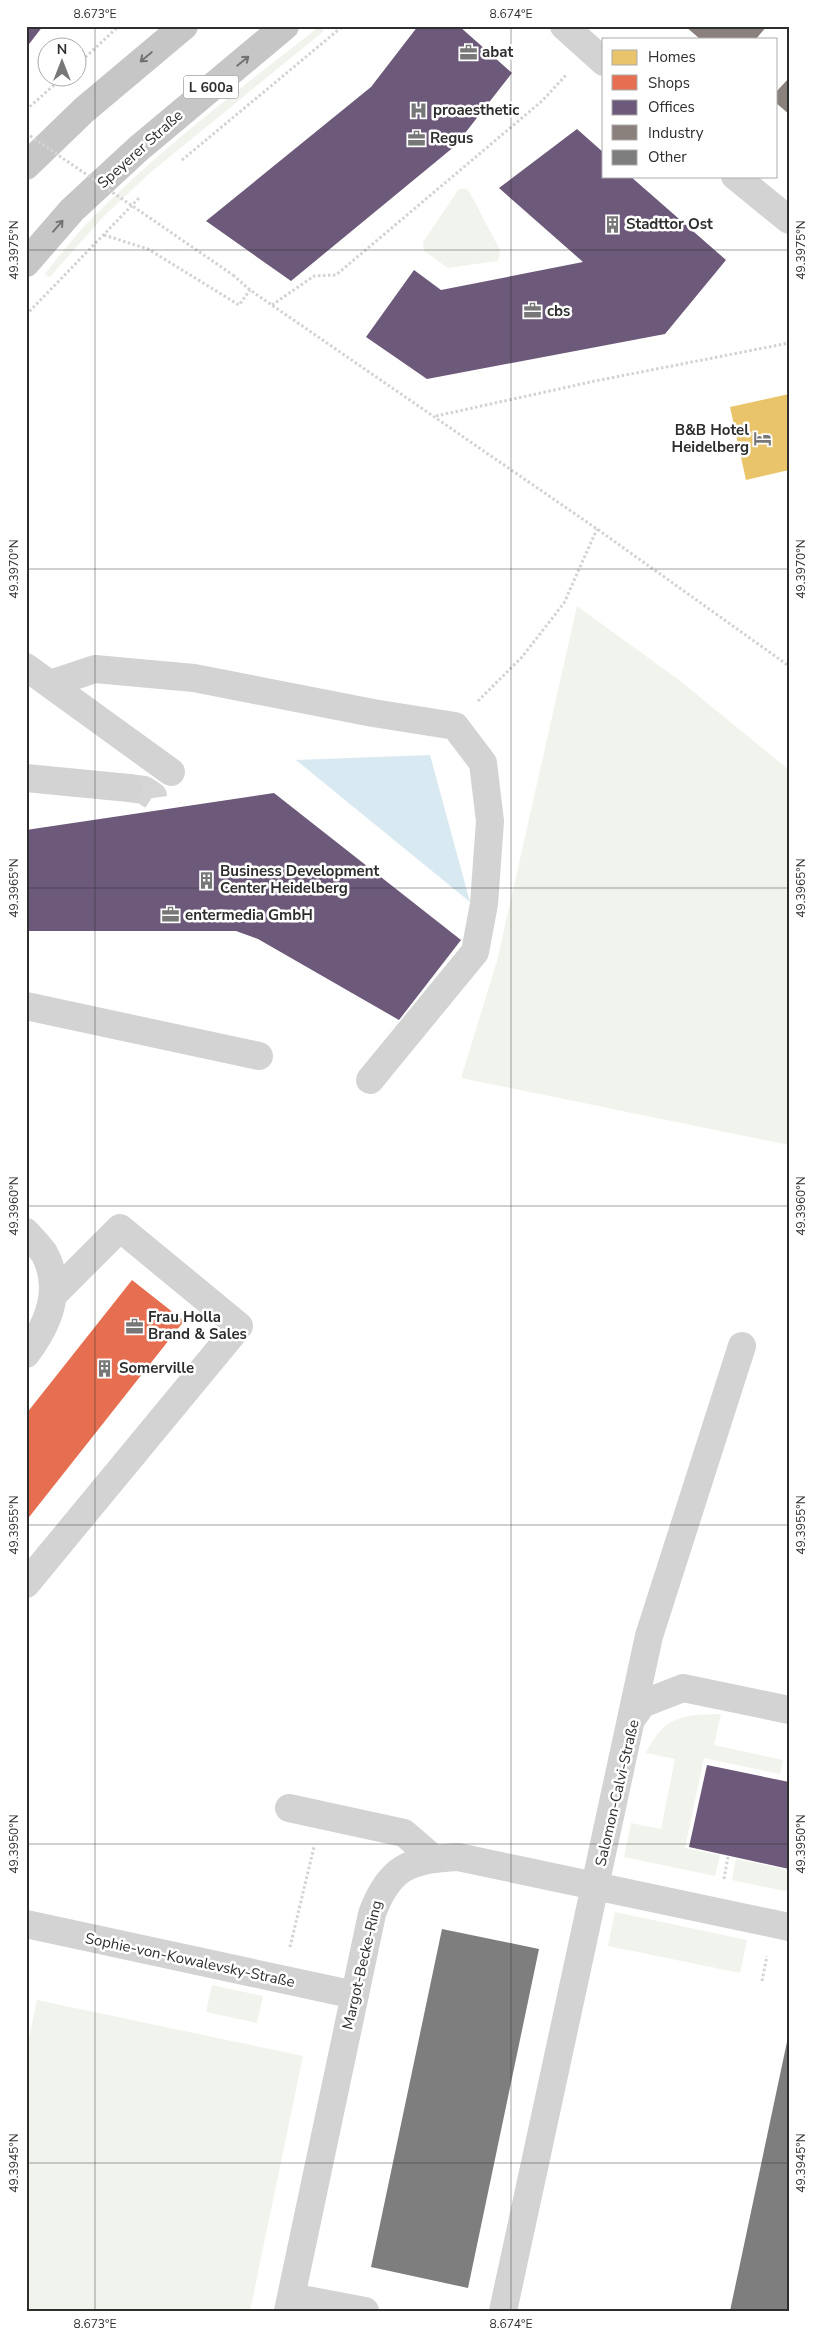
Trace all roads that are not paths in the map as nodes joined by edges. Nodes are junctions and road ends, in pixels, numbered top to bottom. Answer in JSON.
{"nodes":[{"id":1,"x":184,"y":26,"type":"edge"},
{"id":2,"x":285,"y":26,"type":"edge"},
{"id":3,"x":564,"y":26,"type":"edge"},
{"id":4,"x":602,"y":60,"type":"edge"},
{"id":5,"x":26,"y":166,"type":"edge"},
{"id":6,"x":737,"y":178,"type":"edge"},
{"id":7,"x":789,"y":220,"type":"edge"},
{"id":8,"x":26,"y":263,"type":"edge"},
{"id":9,"x":26,"y":666,"type":"edge"},
{"id":10,"x":50,"y":684,"type":"junction"},
{"id":11,"x":171,"y":772,"type":"dead end"},
{"id":12,"x":26,"y":778,"type":"edge"},
{"id":13,"x":129,"y":788,"type":"tunnel mouth"},
{"id":14,"x":26,"y":1006,"type":"edge"},
{"id":15,"x":259,"y":1056,"type":"dead end"},
{"id":16,"x":370,"y":1080,"type":"dead end"},
{"id":17,"x":26,"y":1232,"type":"edge"},
{"id":18,"x":53,"y":1295,"type":"junction"},
{"id":19,"x":742,"y":1346,"type":"dead end"},
{"id":20,"x":26,"y":1354,"type":"edge"},
{"id":21,"x":26,"y":1584,"type":"edge"},
{"id":22,"x":789,"y":1710,"type":"edge"},
{"id":23,"x":631,"y":1720,"type":"junction"},
{"id":24,"x":289,"y":1808,"type":"dead end"},
{"id":25,"x":433,"y":1858,"type":"junction"},
{"id":26,"x":595,"y":1886,"type":"junction"},
{"id":27,"x":26,"y":1924,"type":"edge"},
{"id":28,"x":789,"y":1927,"type":"edge"},
{"id":29,"x":355,"y":1995,"type":"junction"},
{"id":30,"x":289,"y":2304,"type":"edge"},
{"id":31,"x":365,"y":2311,"type":"edge"},
{"id":32,"x":503,"y":2311,"type":"edge"}],
"edges":[{"from":1,"to":5,"type":"main road","one_way":true},
{"from":8,"to":2,"type":"main road","name":"Speyerer Straße","number":"L 600a","one_way":true},
{"from":3,"to":4,"type":"street"},
{"from":6,"to":7,"type":"street"},
{"from":9,"to":10,"type":"street"},
{"from":10,"to":11,"type":"street"},
{"from":10,"to":16,"type":"street"},
{"from":12,"to":13,"type":"street"},
{"from":14,"to":15,"type":"street"},
{"from":17,"to":18,"type":"street"},
{"from":18,"to":20,"type":"street"},
{"from":18,"to":21,"type":"street"},
{"from":19,"to":23,"type":"street"},
{"from":22,"to":23,"type":"street","name":"Salomon-Calvi-Straße"},
{"from":23,"to":26,"type":"street","name":"Salomon-Calvi-Straße"},
{"from":24,"to":25,"type":"street"},
{"from":25,"to":26,"type":"street","name":"Margot-Becke-Ring"},
{"from":25,"to":29,"type":"street","name":"Margot-Becke-Ring"},
{"from":26,"to":28,"type":"street","name":"Margot-Becke-Ring"},
{"from":26,"to":32,"type":"street","name":"Salomon-Calvi-Straße"},
{"from":27,"to":29,"type":"street","name":"Sophie-von-Kowalevsky-Straße"},
{"from":29,"to":30,"type":"street","name":"Margot-Becke-Ring"},
{"from":30,"to":31,"type":"street"}]}
